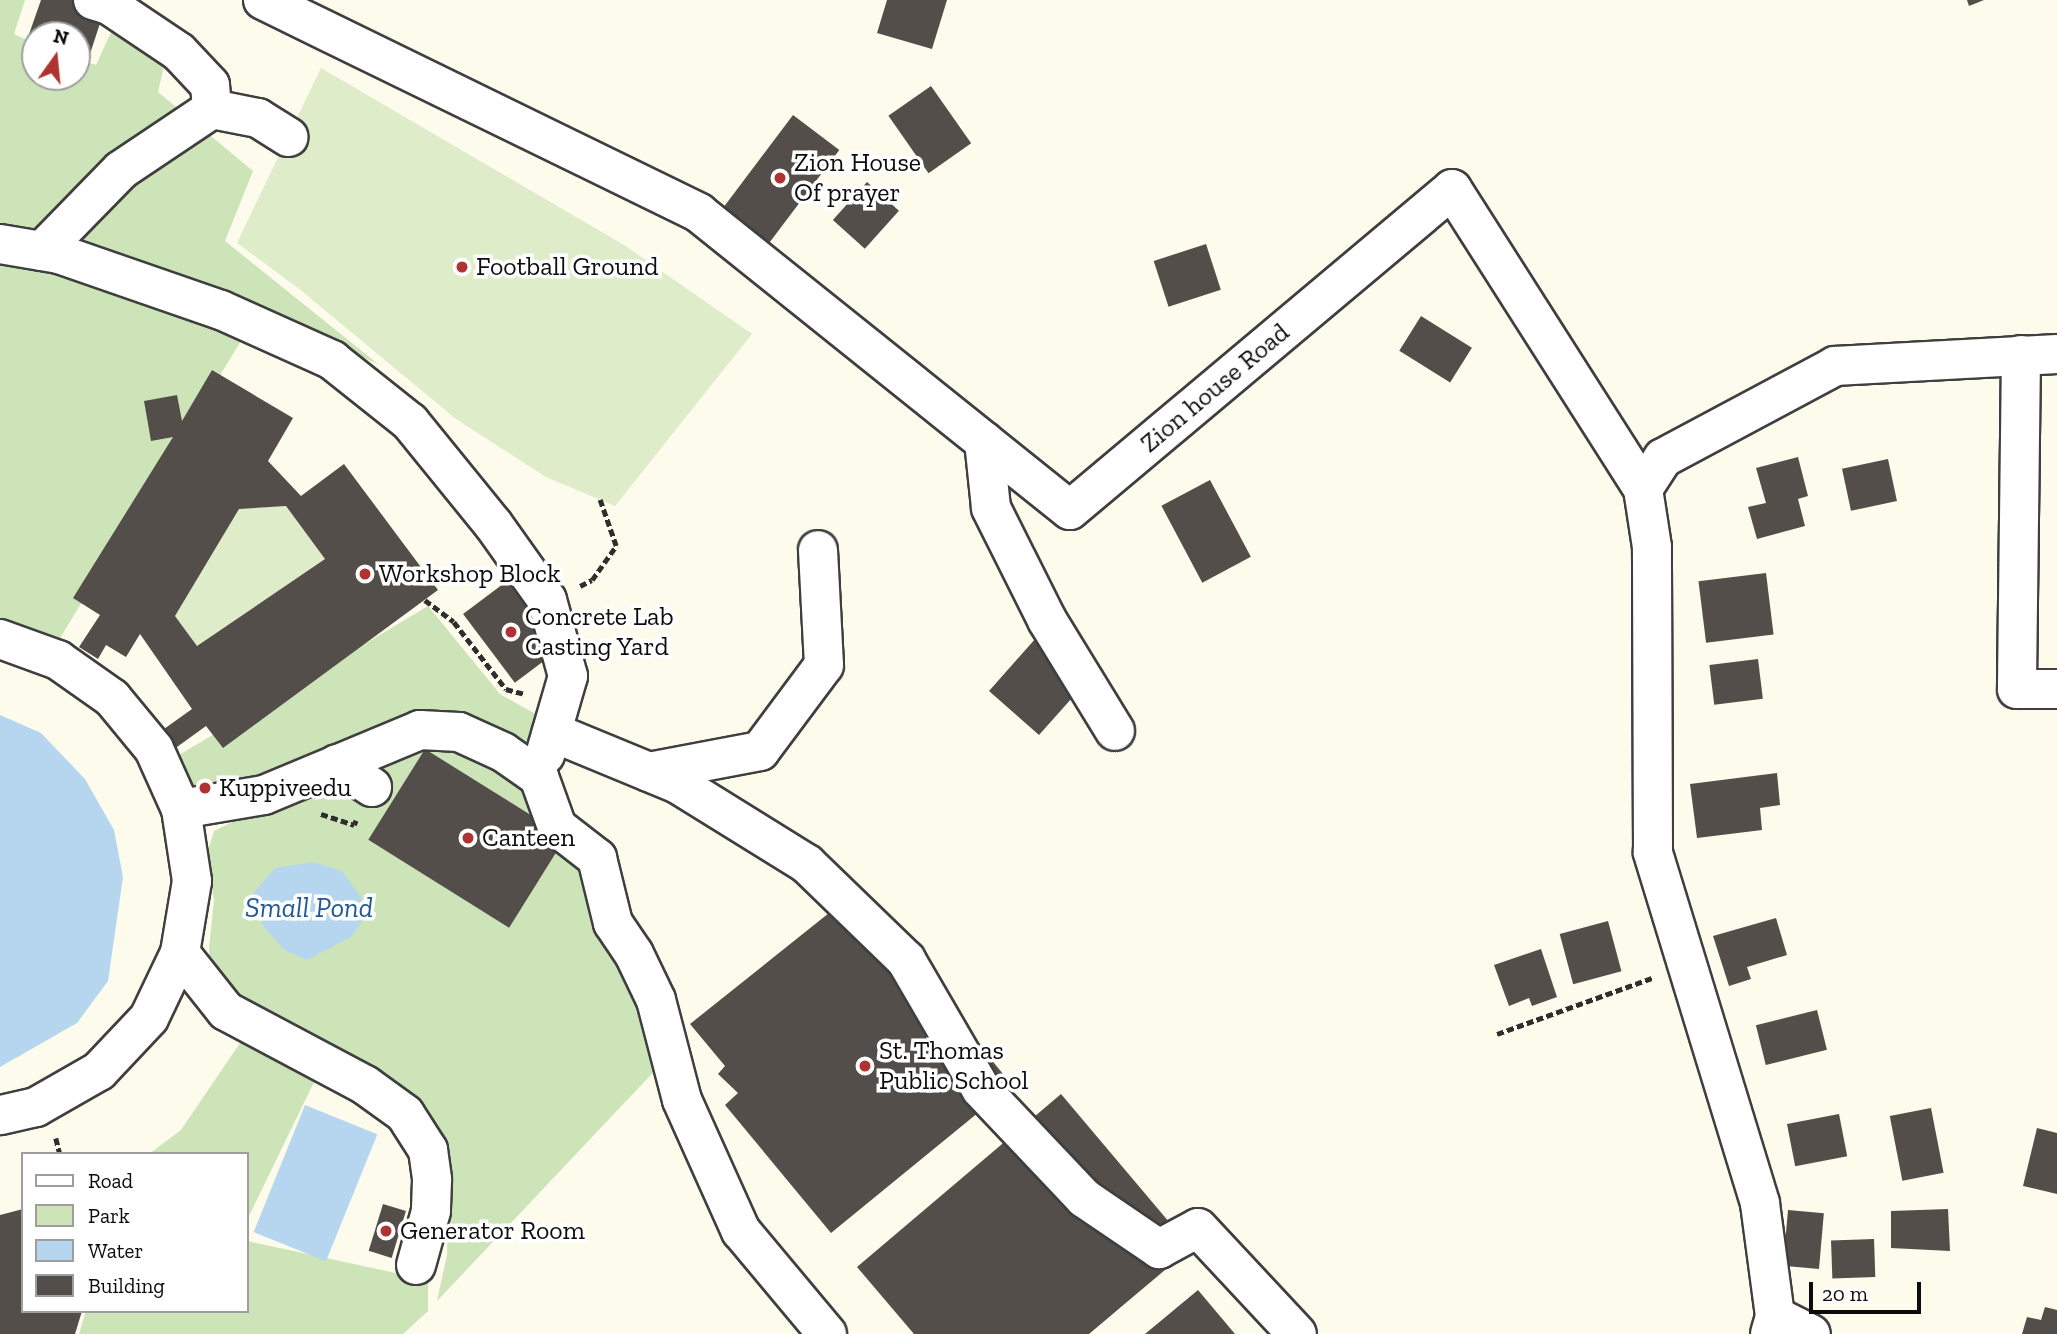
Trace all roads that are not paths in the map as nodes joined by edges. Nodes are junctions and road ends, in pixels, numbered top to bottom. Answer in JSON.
{"nodes":[{"id":1,"x":93,"y":0,"type":"edge"},
{"id":2,"x":263,"y":0,"type":"edge"},
{"id":3,"x":212,"y":109,"type":"junction"},
{"id":4,"x":288,"y":136,"type":"dead end"},
{"id":5,"x":0,"y":244,"type":"edge"},
{"id":6,"x":42,"y":251,"type":"junction"},
{"id":7,"x":2039,"y":354,"type":"edge"},
{"id":8,"x":984,"y":441,"type":"junction"},
{"id":9,"x":1643,"y":489,"type":"junction"},
{"id":10,"x":818,"y":550,"type":"dead end"},
{"id":11,"x":0,"y":639,"type":"edge"},
{"id":12,"x":2057,"y":689,"type":"edge"},
{"id":13,"x":556,"y":718,"type":"junction"},
{"id":14,"x":1115,"y":731,"type":"dead end"},
{"id":15,"x":337,"y":764,"type":"junction"},
{"id":16,"x":649,"y":772,"type":"junction"},
{"id":17,"x":539,"y":777,"type":"junction"},
{"id":18,"x":372,"y":787,"type":"dead end"},
{"id":19,"x":181,"y":809,"type":"junction"},
{"id":20,"x":180,"y":953,"type":"junction"},
{"id":21,"x":0,"y":1115,"type":"edge"},
{"id":22,"x":416,"y":1265,"type":"dead end"},
{"id":23,"x":1773,"y":1325,"type":"edge"},
{"id":24,"x":827,"y":1334,"type":"edge"},
{"id":25,"x":1297,"y":1334,"type":"edge"},
{"id":26,"x":1811,"y":1334,"type":"edge"}],
"edges":[{"from":1,"to":3,"type":"street"},
{"from":2,"to":8,"type":"street","name":"Zion house Road"},
{"from":3,"to":4,"type":"street"},
{"from":3,"to":6,"type":"street"},
{"from":5,"to":6,"type":"street"},
{"from":6,"to":13,"type":"street"},
{"from":7,"to":9,"type":"street"},
{"from":7,"to":12,"type":"street"},
{"from":8,"to":9,"type":"street","name":"Zion house Road"},
{"from":8,"to":14,"type":"street"},
{"from":9,"to":23,"type":"street"},
{"from":10,"to":16,"type":"street"},
{"from":11,"to":19,"type":"street"},
{"from":13,"to":16,"type":"street"},
{"from":13,"to":17,"type":"street"},
{"from":15,"to":17,"type":"street"},
{"from":15,"to":18,"type":"street"},
{"from":15,"to":19,"type":"street"},
{"from":16,"to":25,"type":"street"},
{"from":17,"to":24,"type":"street"},
{"from":19,"to":20,"type":"street"},
{"from":20,"to":21,"type":"street"},
{"from":20,"to":22,"type":"street"},
{"from":23,"to":26,"type":"street"}]}
